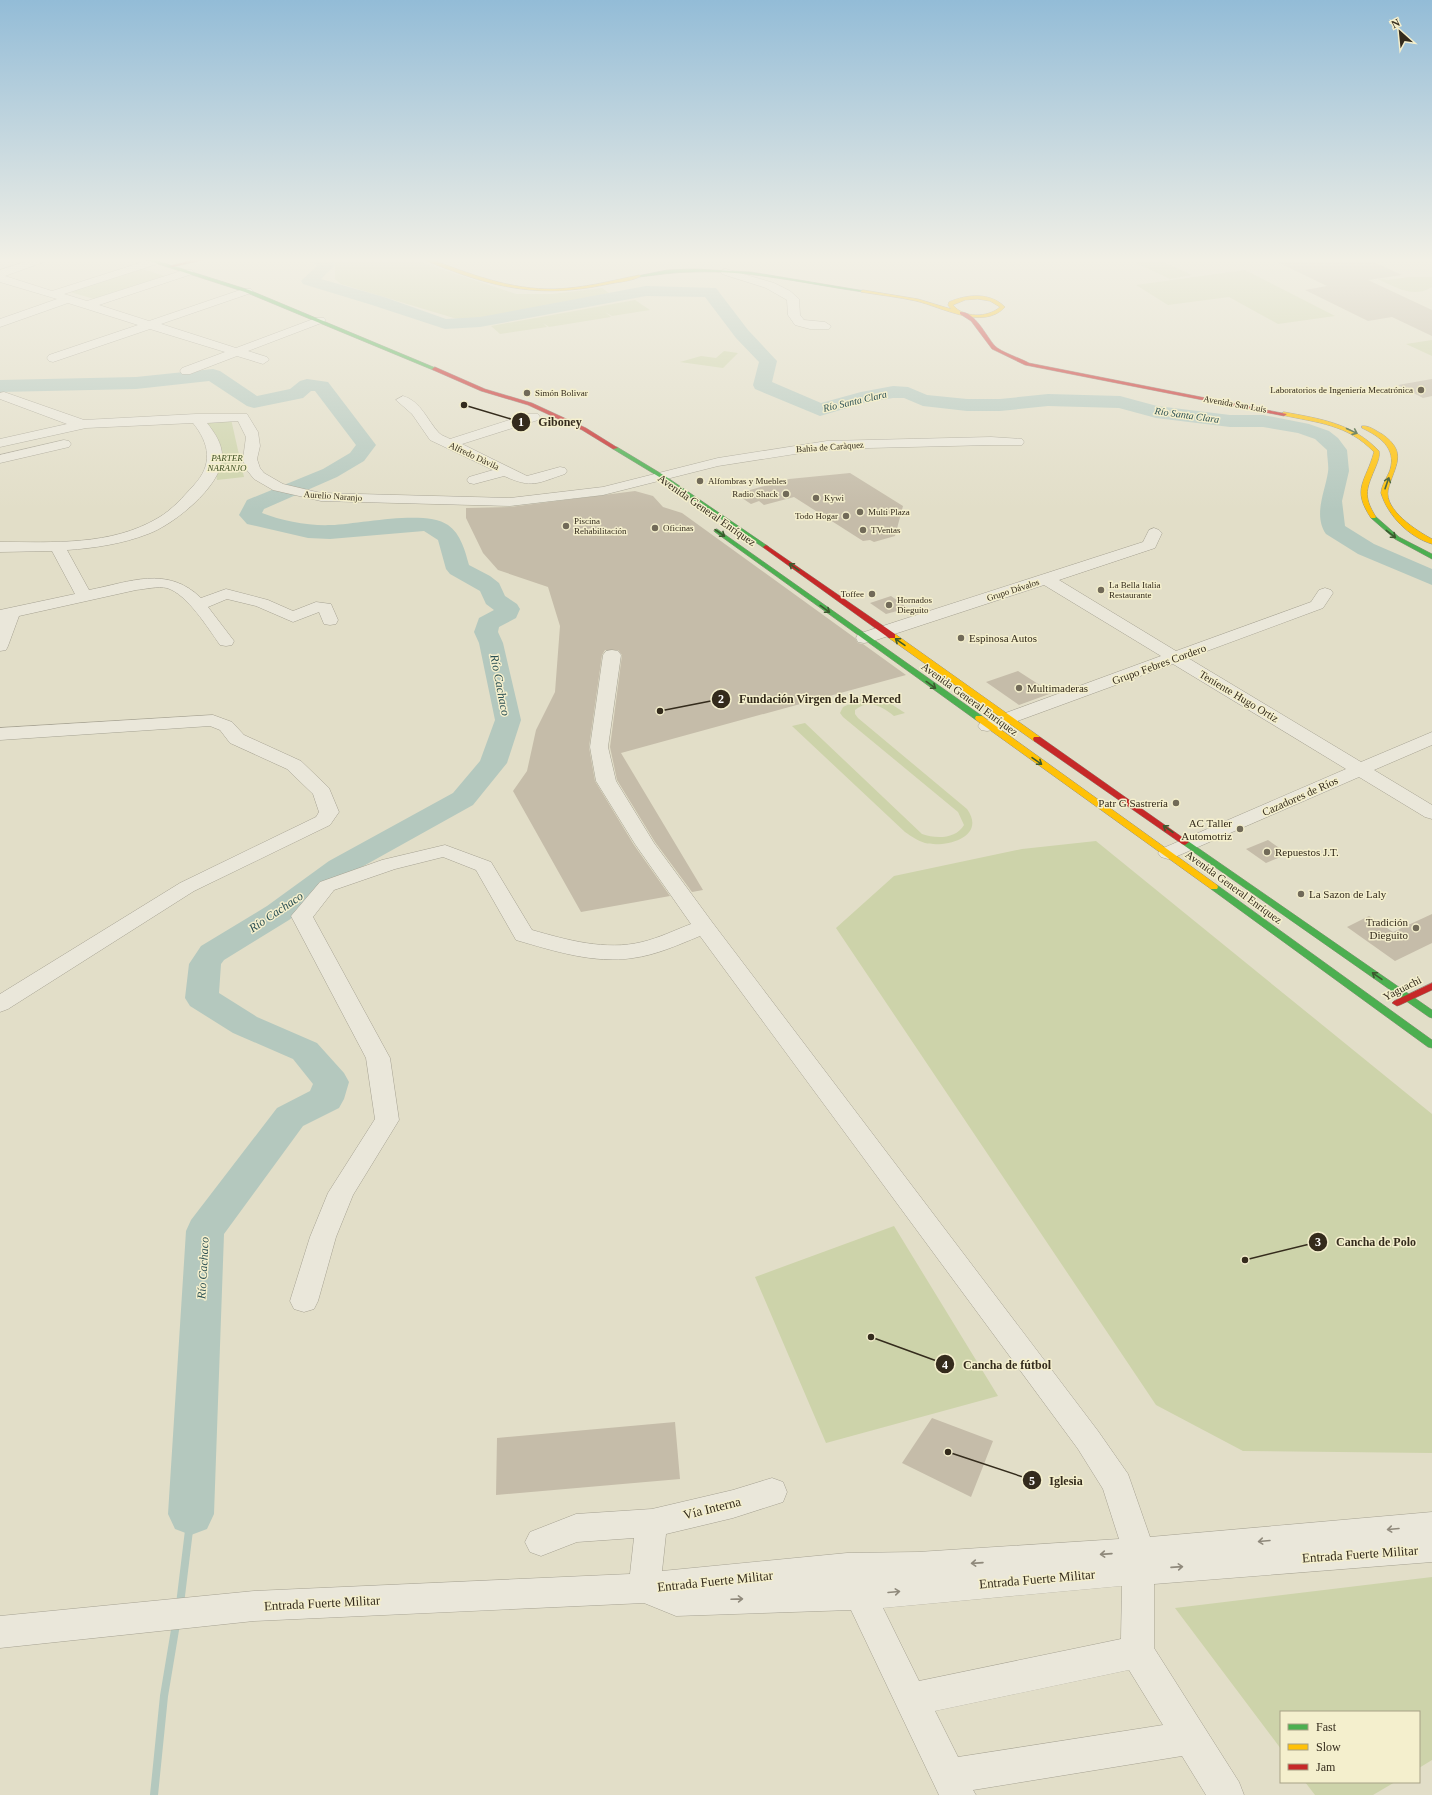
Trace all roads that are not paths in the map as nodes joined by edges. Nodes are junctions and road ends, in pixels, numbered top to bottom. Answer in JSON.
{"nodes":[{"id":1,"x":99,"y":342,"type":"edge"},
{"id":2,"x":209,"y":342,"type":"edge"},
{"id":3,"x":263,"y":342,"type":"edge"},
{"id":4,"x":371,"y":342,"type":"edge"},
{"id":5,"x":989,"y":342,"type":"edge"},
{"id":6,"x":1005,"y":342,"type":"dead end"},
{"id":7,"x":239,"y":351,"type":"junction"},
{"id":8,"x":53,"y":358,"type":"dead end"},
{"id":9,"x":263,"y":360,"type":"dead end"},
{"id":10,"x":186,"y":371,"type":"dead end"},
{"id":11,"x":483,"y":390,"type":"junction"},
{"id":12,"x":4,"y":396,"type":"dead end"},
{"id":13,"x":403,"y":400,"type":"dead end"},
{"id":14,"x":196,"y":418,"type":"junction"},
{"id":15,"x":536,"y":419,"type":"joint"},
{"id":16,"x":89,"y":430,"type":"junction"},
{"id":17,"x":77,"y":440,"type":"dead end"},
{"id":18,"x":1016,"y":442,"type":"dead end"},
{"id":19,"x":0,"y":443,"type":"edge"},
{"id":20,"x":449,"y":444,"type":"junction"},
{"id":21,"x":0,"y":459,"type":"edge"},
{"id":22,"x":644,"y":465,"type":"junction"},
{"id":23,"x":505,"y":470,"type":"junction"},
{"id":24,"x":560,"y":471,"type":"dead end"},
{"id":25,"x":646,"y":477,"type":"junction"},
{"id":26,"x":474,"y":480,"type":"dead end"},
{"id":27,"x":710,"y":526,"type":"dead end"},
{"id":28,"x":1154,"y":533,"type":"dead end"},
{"id":29,"x":754,"y":538,"type":"junction"},
{"id":30,"x":1432,"y":542,"type":"edge"},
{"id":31,"x":735,"y":544,"type":"junction"},
{"id":32,"x":0,"y":547,"type":"edge"},
{"id":33,"x":58,"y":547,"type":"junction"},
{"id":34,"x":1432,"y":557,"type":"edge"},
{"id":35,"x":1046,"y":579,"type":"junction"},
{"id":36,"x":1325,"y":594,"type":"dead end"},
{"id":37,"x":84,"y":596,"type":"junction"},
{"id":38,"x":199,"y":605,"type":"junction"},
{"id":39,"x":6,"y":614,"type":"edge"},
{"id":40,"x":330,"y":620,"type":"dead end"},
{"id":41,"x":884,"y":630,"type":"junction"},
{"id":42,"x":864,"y":638,"type":"junction"},
{"id":43,"x":226,"y":641,"type":"dead end"},
{"id":44,"x":0,"y":646,"type":"edge"},
{"id":45,"x":612,"y":655,"type":"dead end"},
{"id":46,"x":1176,"y":658,"type":"junction"},
{"id":47,"x":1008,"y":719,"type":"junction"},
{"id":48,"x":987,"y":726,"type":"junction"},
{"id":49,"x":0,"y":734,"type":"edge"},
{"id":50,"x":1432,"y":738,"type":"edge"},
{"id":51,"x":1361,"y":769,"type":"junction"},
{"id":52,"x":1432,"y":813,"type":"edge"},
{"id":53,"x":1189,"y":844,"type":"junction"},
{"id":54,"x":1168,"y":853,"type":"junction"},
{"id":55,"x":704,"y":927,"type":"junction"},
{"id":56,"x":1432,"y":986,"type":"edge"},
{"id":57,"x":1408,"y":998,"type":"junction"},
{"id":58,"x":0,"y":1004,"type":"edge"},
{"id":59,"x":1384,"y":1010,"type":"junction"},
{"id":60,"x":1432,"y":1015,"type":"edge"},
{"id":61,"x":1427,"y":1028,"type":"dead end"},
{"id":62,"x":1417,"y":1034,"type":"junction"},
{"id":63,"x":1432,"y":1045,"type":"edge"},
{"id":64,"x":304,"y":1301,"type":"dead end"},
{"id":65,"x":772,"y":1492,"type":"dead end"},
{"id":66,"x":652,"y":1523,"type":"junction"},
{"id":67,"x":1432,"y":1526,"type":"edge"},
{"id":68,"x":541,"y":1542,"type":"dead end"},
{"id":69,"x":1432,"y":1548,"type":"edge"},
{"id":70,"x":1139,"y":1561,"type":"junction"},
{"id":71,"x":853,"y":1582,"type":"junction"},
{"id":72,"x":644,"y":1588,"type":"junction"},
{"id":73,"x":0,"y":1632,"type":"edge"},
{"id":74,"x":1137,"y":1652,"type":"junction"},
{"id":75,"x":911,"y":1699,"type":"junction"},
{"id":76,"x":1190,"y":1738,"type":"junction"},
{"id":77,"x":954,"y":1785,"type":"edge"},
{"id":78,"x":1226,"y":1795,"type":"edge"}],
"edges":[{"from":1,"to":8,"type":"street"},
{"from":2,"to":7,"type":"street"},
{"from":3,"to":7,"type":"street"},
{"from":4,"to":11,"type":"street","name":"Avenida General Enríquez"},
{"from":5,"to":34,"type":"street","name":"Avenida San Luis","one_way":true},
{"from":30,"to":6,"type":"street","name":"Avenida San Luis","one_way":true},
{"from":7,"to":9,"type":"street"},
{"from":7,"to":10,"type":"street"},
{"from":11,"to":15,"type":"street","name":"Avenida General Enríquez"},
{"from":11,"to":22,"type":"street","name":"Avenida General Enríquez"},
{"from":12,"to":16,"type":"street"},
{"from":13,"to":20,"type":"street","name":"Alfredo Dàvila"},
{"from":14,"to":16,"type":"street","name":"Aurelio Naranjo"},
{"from":14,"to":25,"type":"street","name":"Aurelio Naranjo"},
{"from":14,"to":33,"type":"street"},
{"from":15,"to":20,"type":"street"},
{"from":16,"to":19,"type":"street"},
{"from":17,"to":21,"type":"street"},
{"from":18,"to":25,"type":"street","name":"Bahìa de Caràquez"},
{"from":20,"to":23,"type":"street","name":"Alfredo Dàvila"},
{"from":22,"to":25,"type":"street","name":"Avenida General Enríquez"},
{"from":22,"to":25,"type":"street"},
{"from":23,"to":24,"type":"street","name":"Alfredo Dàvila"},
{"from":23,"to":26,"type":"street"},
{"from":25,"to":29,"type":"street","name":"Avenida General Enríquez"},
{"from":27,"to":31,"type":"street","name":"Avenida General Enríquez","one_way":true},
{"from":28,"to":35,"type":"street","name":"Grupo Dávalos"},
{"from":29,"to":31,"type":"street"},
{"from":41,"to":29,"type":"street","name":"Avenida General Enríquez","one_way":true},
{"from":31,"to":42,"type":"street","name":"Avenida General Enríquez","one_way":true},
{"from":32,"to":33,"type":"street"},
{"from":33,"to":37,"type":"street"},
{"from":35,"to":41,"type":"street","name":"Grupo Dávalos"},
{"from":35,"to":46,"type":"street","name":"Teniente Hugo Ortiz"},
{"from":36,"to":46,"type":"street","name":"Grupo Febres Cordero"},
{"from":37,"to":38,"type":"street"},
{"from":37,"to":39,"type":"street"},
{"from":38,"to":40,"type":"street"},
{"from":38,"to":43,"type":"street"},
{"from":39,"to":44,"type":"street"},
{"from":41,"to":42,"type":"street","name":"Grupo Dávalos"},
{"from":47,"to":41,"type":"street","name":"Avenida General Enríquez","one_way":true},
{"from":42,"to":48,"type":"street","name":"Avenida General Enríquez","one_way":true},
{"from":45,"to":55,"type":"street"},
{"from":46,"to":47,"type":"street","name":"Grupo Febres Cordero"},
{"from":46,"to":51,"type":"street","name":"Teniente Hugo Ortiz"},
{"from":47,"to":48,"type":"street","name":"Grupo Febres Cordero"},
{"from":53,"to":47,"type":"street","name":"Avenida General Enríquez","one_way":true},
{"from":48,"to":54,"type":"street","name":"Avenida General Enríquez","one_way":true},
{"from":49,"to":58,"type":"street"},
{"from":50,"to":51,"type":"street","name":"Cazadores de Ríos"},
{"from":51,"to":52,"type":"street","name":"Teniente Hugo Ortiz"},
{"from":51,"to":53,"type":"street","name":"Cazadores de Ríos"},
{"from":53,"to":54,"type":"street","name":"Cazadores de Ríos"},
{"from":57,"to":53,"type":"street","name":"Avenida General Enríquez","one_way":true},
{"from":54,"to":59,"type":"street","name":"Avenida General Enríquez"},
{"from":55,"to":64,"type":"street"},
{"from":55,"to":70,"type":"street"},
{"from":56,"to":57,"type":"street","name":"Yaguachi"},
{"from":57,"to":59,"type":"street","name":"Yaguachi"},
{"from":57,"to":60,"type":"street","name":"Avenida General Enríquez"},
{"from":59,"to":62,"type":"street","name":"Avenida General Enríquez"},
{"from":61,"to":62,"type":"street"},
{"from":62,"to":63,"type":"street","name":"Avenida General Enríquez"},
{"from":65,"to":66,"type":"street","name":"Vía Interna"},
{"from":66,"to":68,"type":"street","name":"Vía Interna"},
{"from":66,"to":72,"type":"street"},
{"from":67,"to":70,"type":"street","name":"Entrada Fuerte Militar","one_way":true},
{"from":70,"to":69,"type":"street","name":"Entrada Fuerte Militar","one_way":true},
{"from":70,"to":71,"type":"street","name":"Entrada Fuerte Militar"},
{"from":70,"to":74,"type":"street"},
{"from":71,"to":72,"type":"street","name":"Entrada Fuerte Militar"},
{"from":71,"to":75,"type":"street"},
{"from":72,"to":73,"type":"street","name":"Entrada Fuerte Militar"},
{"from":74,"to":75,"type":"street"},
{"from":74,"to":76,"type":"street"},
{"from":75,"to":77,"type":"street"},
{"from":76,"to":77,"type":"street"},
{"from":76,"to":78,"type":"street"}]}
